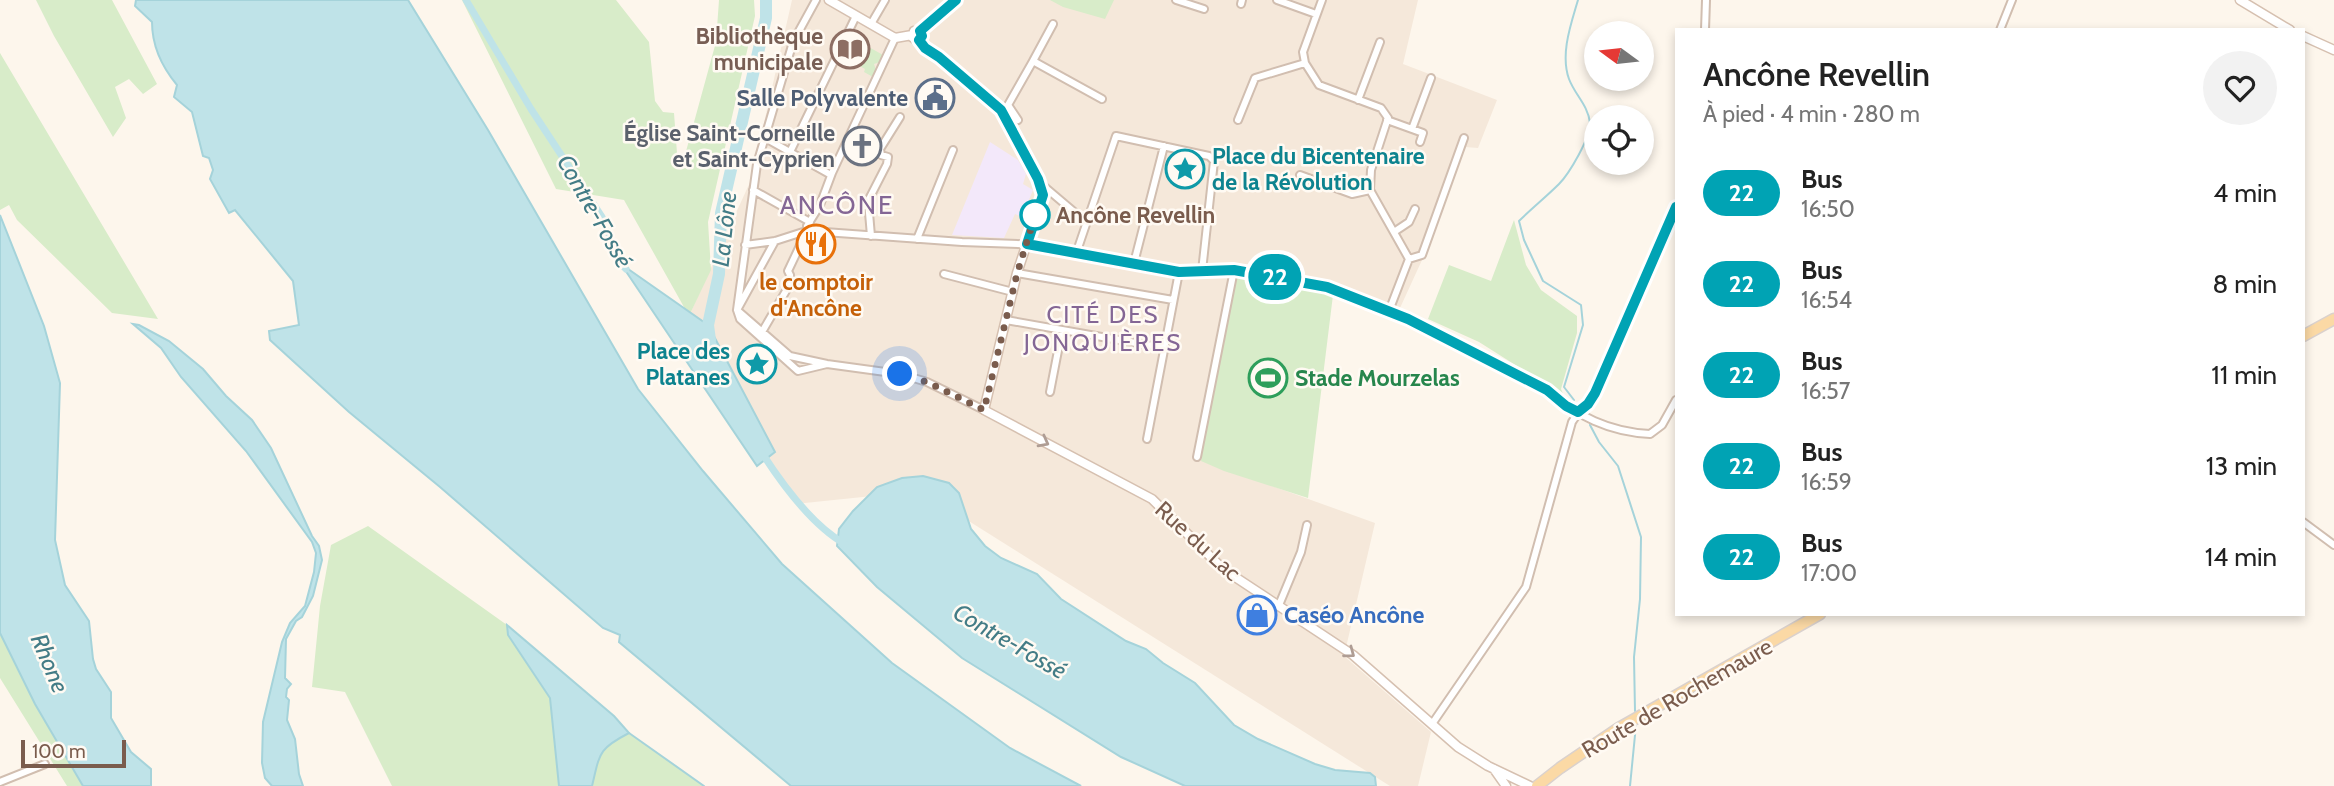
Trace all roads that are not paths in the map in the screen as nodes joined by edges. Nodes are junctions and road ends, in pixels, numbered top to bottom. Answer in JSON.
{"nodes":[{"id":1,"x":816,"y":0,"type":"edge"},
{"id":2,"x":829,"y":0,"type":"edge"},
{"id":3,"x":885,"y":0,"type":"edge"},
{"id":4,"x":956,"y":0,"type":"edge"},
{"id":5,"x":1176,"y":0,"type":"edge"},
{"id":6,"x":1277,"y":0,"type":"edge"},
{"id":7,"x":1322,"y":0,"type":"edge"},
{"id":8,"x":1706,"y":0,"type":"edge"},
{"id":9,"x":2012,"y":0,"type":"edge"},
{"id":10,"x":2240,"y":0,"type":"edge"},
{"id":11,"x":1204,"y":9,"type":"dead end"},
{"id":12,"x":1317,"y":14,"type":"junction"},
{"id":13,"x":856,"y":16,"type":"junction"},
{"id":14,"x":871,"y":24,"type":"junction"},
{"id":15,"x":1053,"y":24,"type":"dead end"},
{"id":16,"x":1705,"y":28,"type":"edge"},
{"id":17,"x":2001,"y":28,"type":"edge"},
{"id":18,"x":2287,"y":28,"type":"edge"},
{"id":19,"x":917,"y":35,"type":"junction"},
{"id":20,"x":2305,"y":37,"type":"edge"},
{"id":21,"x":895,"y":38,"type":"junction"},
{"id":22,"x":1380,"y":43,"type":"dead end"},
{"id":23,"x":2334,"y":50,"type":"edge"},
{"id":24,"x":1033,"y":61,"type":"junction"},
{"id":25,"x":1305,"y":63,"type":"junction"},
{"id":26,"x":1430,"y":78,"type":"dead end"},
{"id":27,"x":1102,"y":99,"type":"dead end"},
{"id":28,"x":1358,"y":100,"type":"junction"},
{"id":29,"x":1004,"y":107,"type":"junction"},
{"id":30,"x":900,"y":117,"type":"dead end"},
{"id":31,"x":1018,"y":120,"type":"dead end"},
{"id":32,"x":1238,"y":120,"type":"dead end"},
{"id":33,"x":1387,"y":120,"type":"junction"},
{"id":34,"x":1412,"y":129,"type":"junction"},
{"id":35,"x":765,"y":138,"type":"junction"},
{"id":36,"x":1464,"y":138,"type":"dead end"},
{"id":37,"x":1420,"y":142,"type":"dead end"},
{"id":38,"x":1164,"y":146,"type":"junction"},
{"id":39,"x":953,"y":150,"type":"dead end"},
{"id":40,"x":790,"y":152,"type":"junction"},
{"id":41,"x":831,"y":175,"type":"junction"},
{"id":42,"x":1300,"y":175,"type":"dead end"},
{"id":43,"x":1040,"y":183,"type":"junction"},
{"id":44,"x":753,"y":190,"type":"junction"},
{"id":45,"x":1370,"y":190,"type":"junction"},
{"id":46,"x":1415,"y":209,"type":"dead end"},
{"id":47,"x":1675,"y":209,"type":"edge"},
{"id":48,"x":1086,"y":222,"type":"junction"},
{"id":49,"x":807,"y":229,"type":"junction"},
{"id":50,"x":1394,"y":232,"type":"junction"},
{"id":51,"x":871,"y":236,"type":"junction"},
{"id":52,"x":917,"y":239,"type":"junction"},
{"id":53,"x":775,"y":242,"type":"junction"},
{"id":54,"x":1027,"y":244,"type":"junction"},
{"id":55,"x":745,"y":245,"type":"junction"},
{"id":56,"x":1077,"y":251,"type":"junction"},
{"id":57,"x":1409,"y":259,"type":"junction"},
{"id":58,"x":1134,"y":263,"type":"junction"},
{"id":59,"x":1234,"y":270,"type":"junction"},
{"id":60,"x":1202,"y":271,"type":"junction"},
{"id":61,"x":1179,"y":272,"type":"junction"},
{"id":62,"x":944,"y":274,"type":"dead end"},
{"id":63,"x":1017,"y":274,"type":"junction"},
{"id":64,"x":790,"y":275,"type":"dead end"},
{"id":65,"x":790,"y":284,"type":"dead end"},
{"id":66,"x":1013,"y":292,"type":"junction"},
{"id":67,"x":1173,"y":300,"type":"junction"},
{"id":68,"x":737,"y":310,"type":"junction"},
{"id":69,"x":1389,"y":311,"type":"junction"},
{"id":70,"x":2334,"y":319,"type":"edge"},
{"id":71,"x":1006,"y":320,"type":"junction"},
{"id":72,"x":1062,"y":330,"type":"junction"},
{"id":73,"x":762,"y":332,"type":"junction"},
{"id":74,"x":2305,"y":335,"type":"edge"},
{"id":75,"x":1164,"y":348,"type":"junction"},
{"id":76,"x":827,"y":364,"type":"junction"},
{"id":77,"x":1049,"y":391,"type":"dead end"},
{"id":78,"x":1675,"y":402,"type":"edge"},
{"id":79,"x":984,"y":410,"type":"junction"},
{"id":80,"x":1578,"y":412,"type":"junction"},
{"id":81,"x":1147,"y":439,"type":"dead end"},
{"id":82,"x":1197,"y":457,"type":"dead end"},
{"id":83,"x":2305,"y":523,"type":"edge"},
{"id":84,"x":1307,"y":525,"type":"dead end"},
{"id":85,"x":2334,"y":545,"type":"edge"},
{"id":86,"x":1279,"y":605,"type":"junction"},
{"id":87,"x":1816,"y":616,"type":"edge"},
{"id":88,"x":1432,"y":724,"type":"junction"},
{"id":89,"x":45,"y":764,"type":"dead end"},
{"id":90,"x":1494,"y":769,"type":"junction"},
{"id":91,"x":0,"y":782,"type":"edge"},
{"id":92,"x":1543,"y":784,"type":"edge"},
{"id":93,"x":1506,"y":786,"type":"edge"},
{"id":94,"x":1530,"y":786,"type":"edge"}],
"edges":[{"from":1,"to":35,"type":"street"},
{"from":2,"to":13,"type":"street"},
{"from":3,"to":14,"type":"street"},
{"from":4,"to":19,"type":"street"},
{"from":5,"to":11,"type":"street"},
{"from":6,"to":12,"type":"street"},
{"from":7,"to":12,"type":"street"},
{"from":8,"to":16,"type":"street"},
{"from":9,"to":17,"type":"street"},
{"from":10,"to":18,"type":"street"},
{"from":12,"to":25,"type":"street"},
{"from":13,"to":14,"type":"street"},
{"from":13,"to":40,"type":"street"},
{"from":14,"to":21,"type":"street"},
{"from":15,"to":24,"type":"street"},
{"from":19,"to":21,"type":"street"},
{"from":19,"to":29,"type":"street"},
{"from":20,"to":23,"type":"street"},
{"from":21,"to":41,"type":"street"},
{"from":22,"to":28,"type":"street"},
{"from":24,"to":27,"type":"street"},
{"from":24,"to":29,"type":"street"},
{"from":25,"to":28,"type":"street"},
{"from":25,"to":32,"type":"street"},
{"from":26,"to":34,"type":"street"},
{"from":28,"to":33,"type":"street"},
{"from":29,"to":31,"type":"street"},
{"from":29,"to":43,"type":"street"},
{"from":30,"to":51,"type":"street"},
{"from":33,"to":34,"type":"street"},
{"from":33,"to":45,"type":"street"},
{"from":34,"to":37,"type":"street"},
{"from":35,"to":40,"type":"street"},
{"from":35,"to":44,"type":"street"},
{"from":36,"to":57,"type":"street"},
{"from":38,"to":48,"type":"street"},
{"from":38,"to":58,"type":"street"},
{"from":38,"to":60,"type":"street"},
{"from":39,"to":52,"type":"street"},
{"from":40,"to":41,"type":"street"},
{"from":41,"to":49,"type":"street"},
{"from":42,"to":45,"type":"street"},
{"from":43,"to":48,"type":"street"},
{"from":43,"to":54,"type":"street"},
{"from":44,"to":49,"type":"street"},
{"from":44,"to":55,"type":"street"},
{"from":45,"to":50,"type":"street"},
{"from":46,"to":50,"type":"street"},
{"from":47,"to":80,"type":"street"},
{"from":48,"to":56,"type":"street"},
{"from":49,"to":51,"type":"street"},
{"from":49,"to":53,"type":"street"},
{"from":49,"to":64,"type":"street"},
{"from":50,"to":57,"type":"street"},
{"from":51,"to":52,"type":"street"},
{"from":52,"to":54,"type":"street"},
{"from":53,"to":55,"type":"street"},
{"from":53,"to":68,"type":"street"},
{"from":54,"to":56,"type":"street"},
{"from":54,"to":63,"type":"street"},
{"from":55,"to":68,"type":"street"},
{"from":56,"to":58,"type":"street"},
{"from":57,"to":69,"type":"street"},
{"from":58,"to":61,"type":"street"},
{"from":59,"to":60,"type":"street"},
{"from":59,"to":69,"type":"street"},
{"from":59,"to":82,"type":"street"},
{"from":60,"to":61,"type":"street"},
{"from":61,"to":67,"type":"street"},
{"from":62,"to":66,"type":"street"},
{"from":63,"to":66,"type":"street"},
{"from":63,"to":67,"type":"street"},
{"from":65,"to":73,"type":"street"},
{"from":66,"to":71,"type":"street"},
{"from":67,"to":75,"type":"street"},
{"from":68,"to":73,"type":"street"},
{"from":68,"to":76,"type":"street"},
{"from":69,"to":80,"type":"street"},
{"from":70,"to":74,"type":"main road"},
{"from":71,"to":72,"type":"street"},
{"from":71,"to":79,"type":"street"},
{"from":72,"to":75,"type":"street"},
{"from":72,"to":77,"type":"street"},
{"from":73,"to":76,"type":"street"},
{"from":75,"to":81,"type":"street"},
{"from":76,"to":79,"type":"street","name":"Rue du Lac"},
{"from":78,"to":80,"type":"street"},
{"from":79,"to":86,"type":"street","name":"Rue du Lac","one_way":true},
{"from":80,"to":88,"type":"street"},
{"from":83,"to":85,"type":"street"},
{"from":84,"to":86,"type":"street"},
{"from":86,"to":88,"type":"street","name":"Rue du Lac","one_way":true},
{"from":87,"to":92,"type":"main road","name":"Route de Rochemaure"},
{"from":88,"to":90,"type":"street","name":"Rue du Lac"},
{"from":89,"to":91,"type":"street"},
{"from":90,"to":93,"type":"street"},
{"from":90,"to":94,"type":"street","name":"Rue du Lac"}]}
